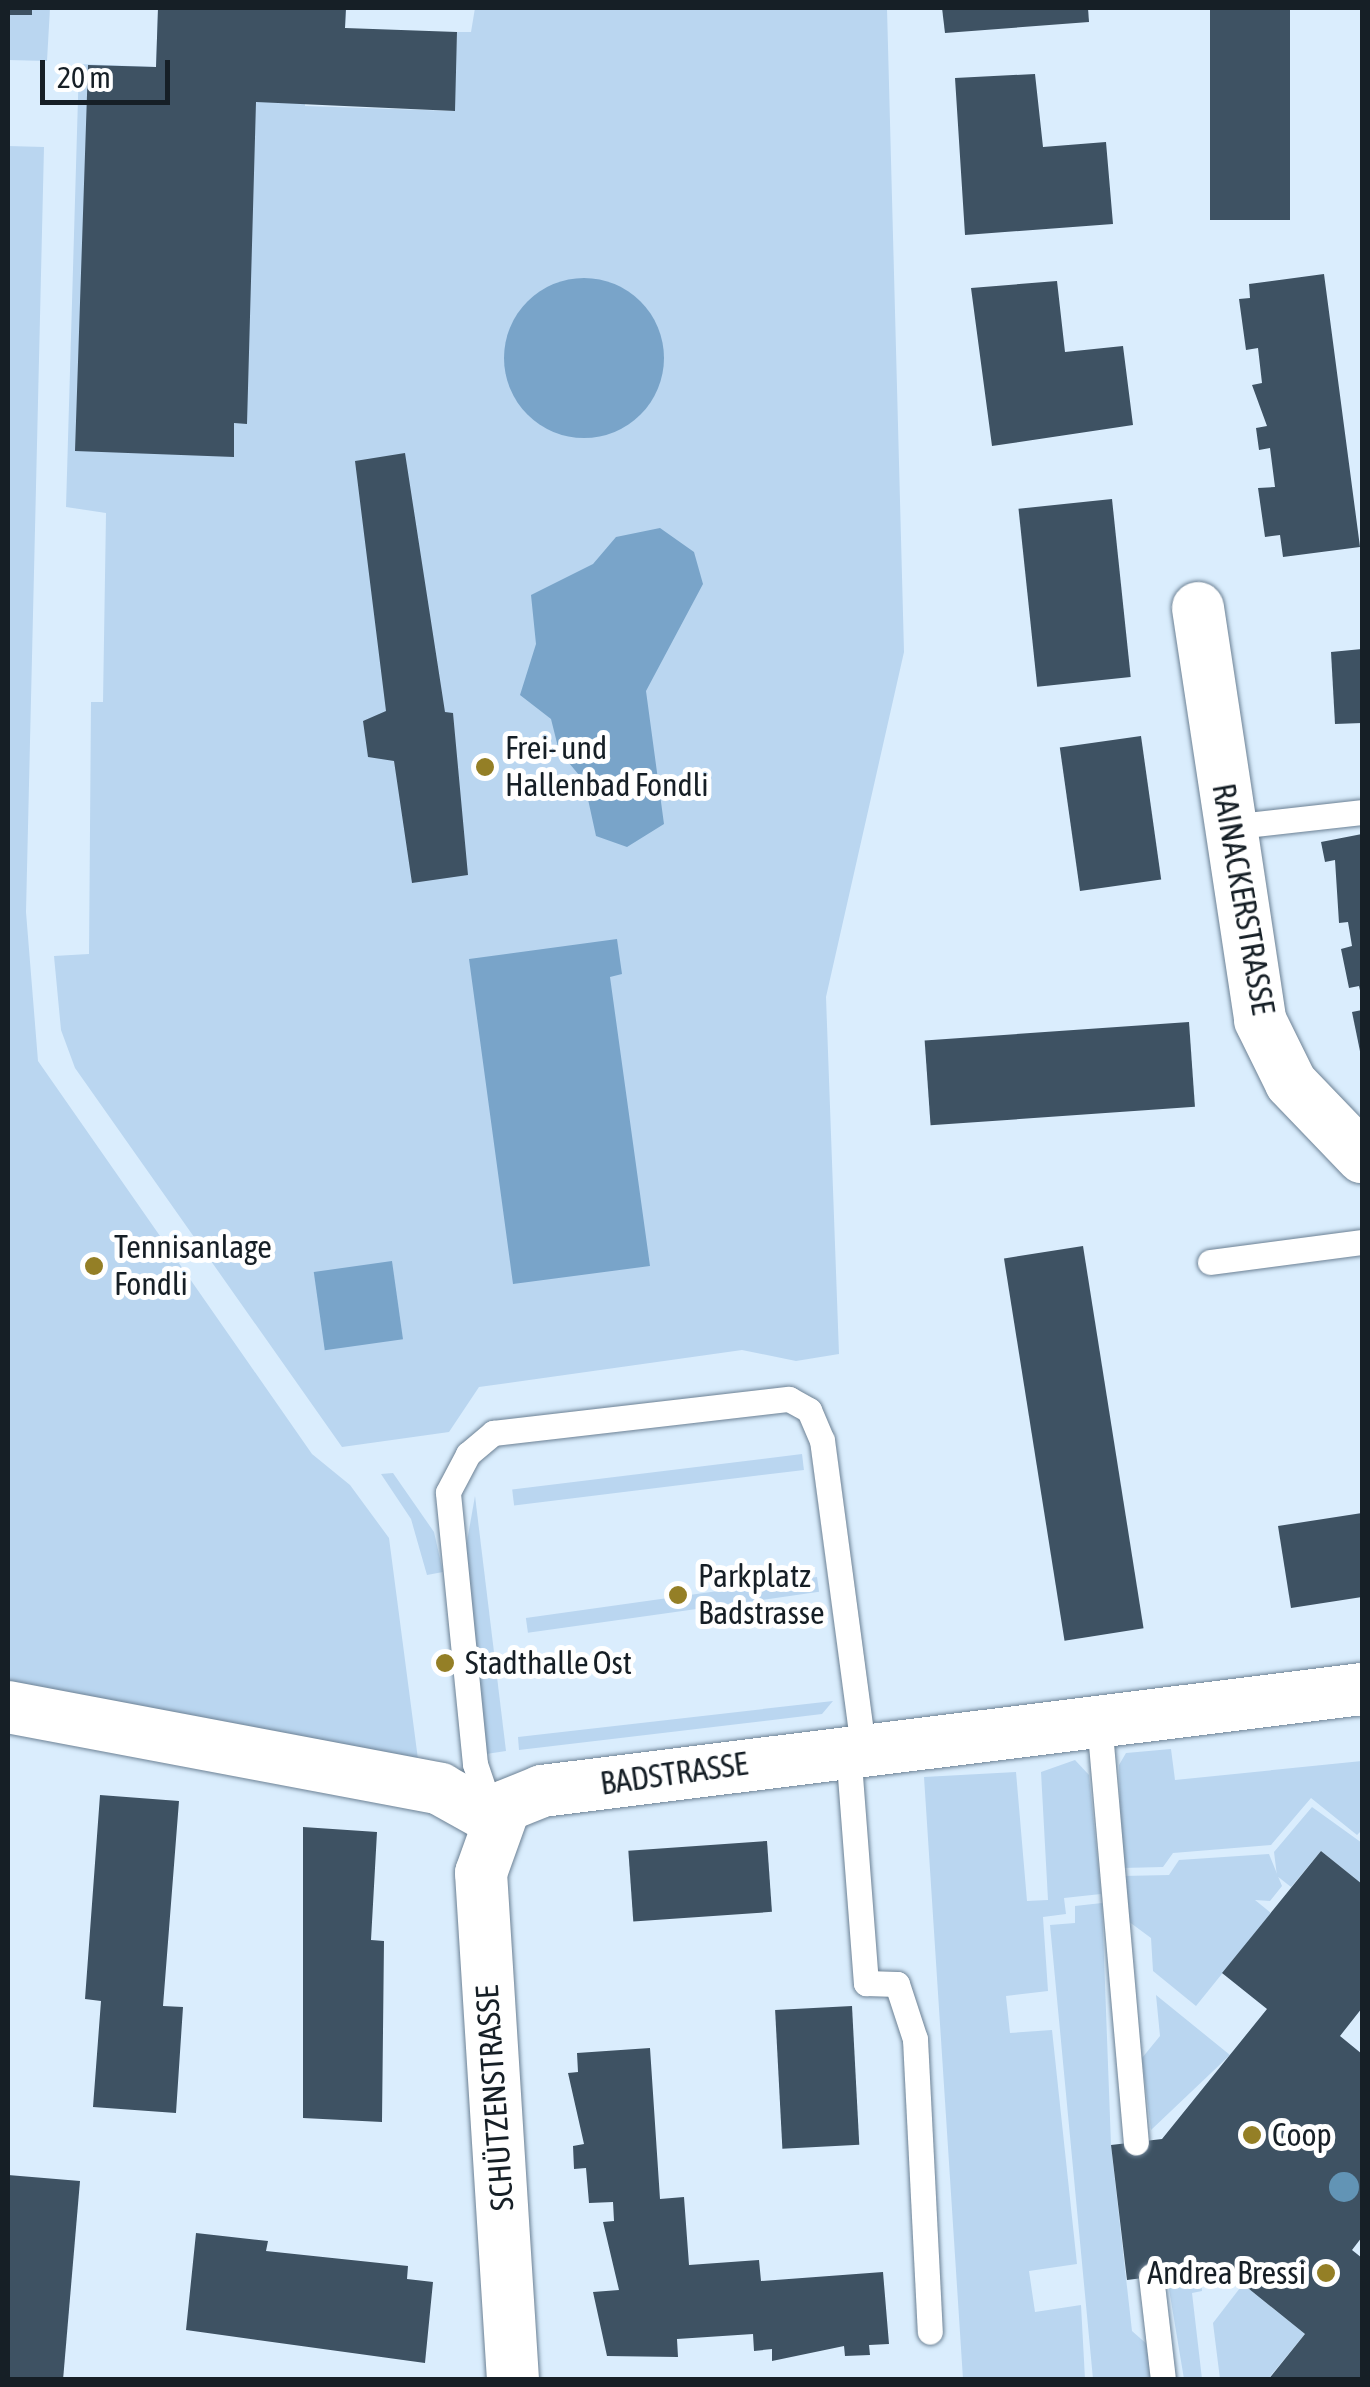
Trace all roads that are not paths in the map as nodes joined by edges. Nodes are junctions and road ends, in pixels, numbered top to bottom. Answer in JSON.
{"nodes":[{"id":1,"x":1198,"y":608,"type":"dead end"},
{"id":2,"x":1362,"y":812,"type":"edge"},
{"id":3,"x":1229,"y":827,"type":"junction"},
{"id":4,"x":1362,"y":1157,"type":"edge"},
{"id":5,"x":1362,"y":1242,"type":"edge"},
{"id":6,"x":1210,"y":1262,"type":"dead end"},
{"id":7,"x":1362,"y":1689,"type":"edge"},
{"id":8,"x":8,"y":1708,"type":"edge"},
{"id":9,"x":1098,"y":1721,"type":"junction"},
{"id":10,"x":856,"y":1749,"type":"junction"},
{"id":11,"x":494,"y":1819,"type":"junction"},
{"id":12,"x":1136,"y":2142,"type":"dead end"},
{"id":13,"x":1151,"y":2276,"type":"dead end"},
{"id":14,"x":930,"y":2332,"type":"dead end"},
{"id":15,"x":513,"y":2380,"type":"edge"},
{"id":16,"x":1163,"y":2380,"type":"edge"}],
"edges":[{"from":1,"to":3,"type":"street","name":"RAINACKERSTRASSE"},
{"from":2,"to":3,"type":"lane"},
{"from":3,"to":4,"type":"street","name":"RAINACKERSTRASSE"},
{"from":5,"to":6,"type":"lane"},
{"from":7,"to":9,"type":"street","name":"BADSTRASSE"},
{"from":8,"to":11,"type":"street"},
{"from":9,"to":10,"type":"street","name":"BADSTRASSE"},
{"from":9,"to":12,"type":"lane"},
{"from":10,"to":11,"type":"street","name":"BADSTRASSE"},
{"from":10,"to":11,"type":"lane"},
{"from":10,"to":14,"type":"lane"},
{"from":11,"to":15,"type":"street","name":"SCHÜTZENSTRASSE"},
{"from":13,"to":16,"type":"lane"}]}
